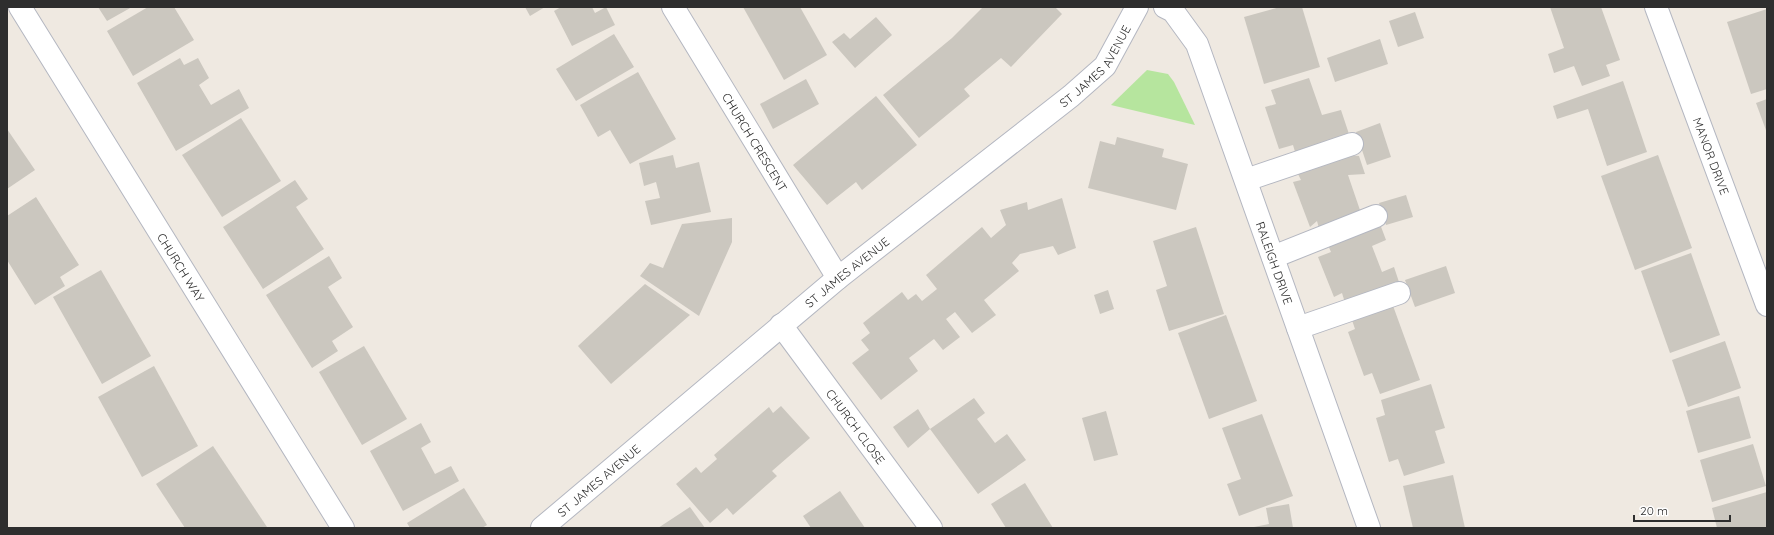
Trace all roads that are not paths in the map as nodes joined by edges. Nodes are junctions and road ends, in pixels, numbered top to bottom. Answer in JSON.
{"nodes":[{"id":1,"x":20,"y":7,"type":"edge"},
{"id":2,"x":673,"y":7,"type":"edge"},
{"id":3,"x":1137,"y":7,"type":"edge"},
{"id":4,"x":1165,"y":7,"type":"edge"},
{"id":5,"x":1656,"y":7,"type":"edge"},
{"id":6,"x":1352,"y":144,"type":"dead end"},
{"id":7,"x":1246,"y":180,"type":"junction"},
{"id":8,"x":1376,"y":216,"type":"dead end"},
{"id":9,"x":1273,"y":257,"type":"junction"},
{"id":10,"x":838,"y":278,"type":"junction"},
{"id":11,"x":1399,"y":294,"type":"dead end"},
{"id":12,"x":1767,"y":306,"type":"edge"},
{"id":13,"x":781,"y":325,"type":"junction"},
{"id":14,"x":1298,"y":328,"type":"junction"},
{"id":15,"x":343,"y":528,"type":"edge"},
{"id":16,"x":542,"y":528,"type":"edge"},
{"id":17,"x":931,"y":528,"type":"edge"},
{"id":18,"x":1369,"y":528,"type":"edge"}],
"edges":[{"from":1,"to":15,"type":"street","name":"CHURCH WAY"},
{"from":2,"to":10,"type":"street","name":"CHURCH CRESCENT"},
{"from":3,"to":10,"type":"street","name":"ST JAMES AVENUE"},
{"from":4,"to":7,"type":"street","name":"RALEIGH DRIVE"},
{"from":5,"to":12,"type":"street","name":"MANOR DRIVE"},
{"from":6,"to":7,"type":"street"},
{"from":7,"to":9,"type":"street","name":"RALEIGH DRIVE"},
{"from":8,"to":9,"type":"street"},
{"from":9,"to":14,"type":"street","name":"RALEIGH DRIVE"},
{"from":10,"to":13,"type":"street","name":"ST JAMES AVENUE"},
{"from":11,"to":14,"type":"street"},
{"from":13,"to":16,"type":"street","name":"ST JAMES AVENUE"},
{"from":13,"to":17,"type":"street","name":"CHURCH CLOSE"},
{"from":14,"to":18,"type":"street","name":"RALEIGH DRIVE"}]}
